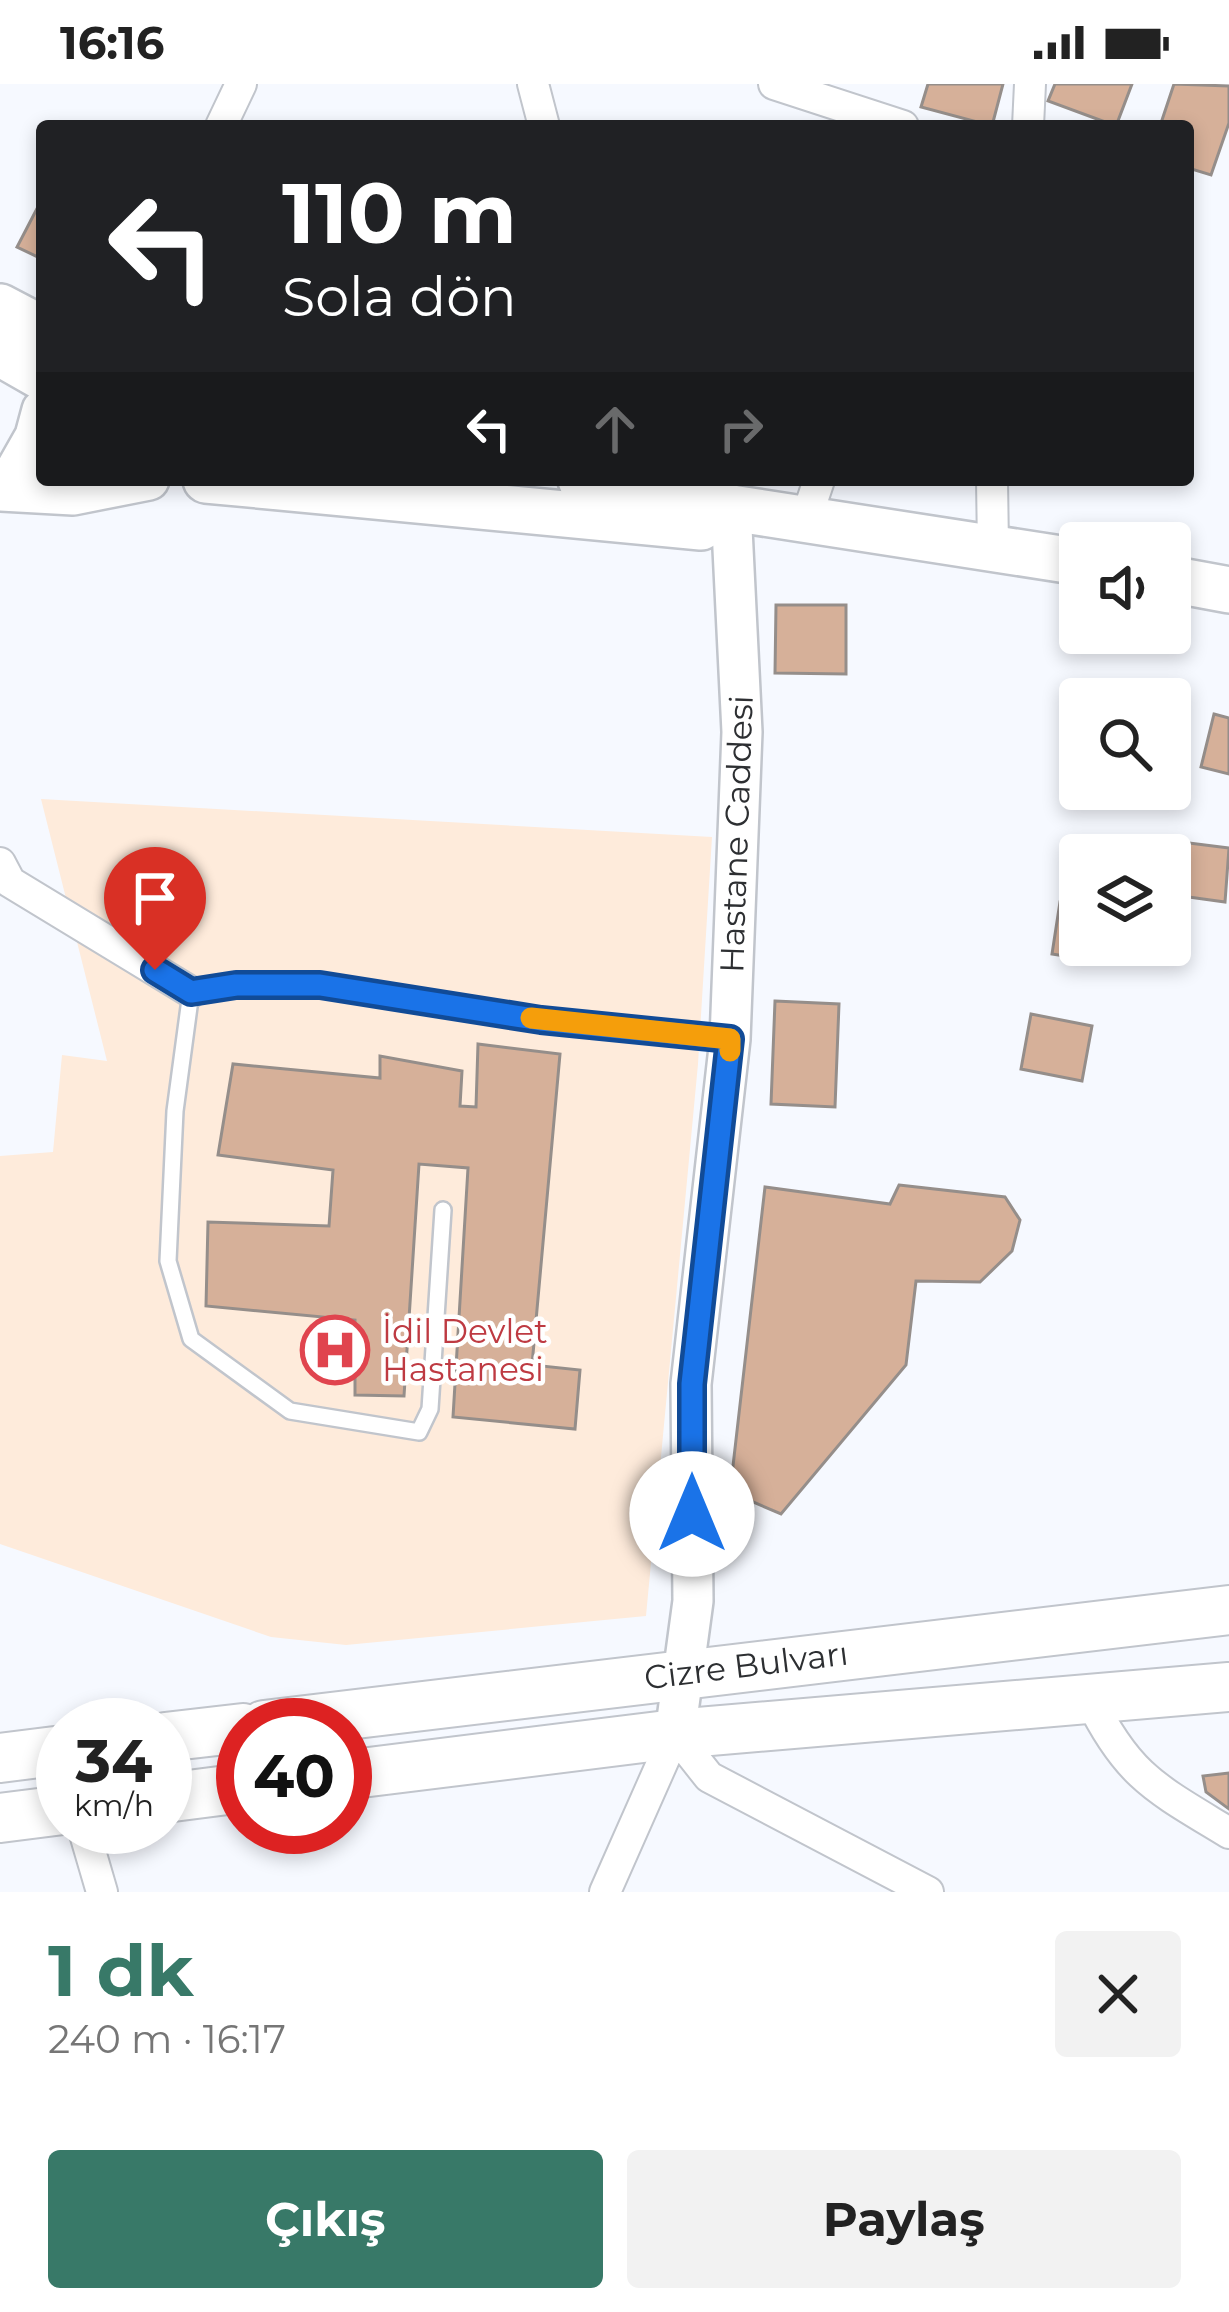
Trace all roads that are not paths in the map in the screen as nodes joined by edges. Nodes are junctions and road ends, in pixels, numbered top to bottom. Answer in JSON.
{"nodes":[{"id":1,"x":242,"y":84,"type":"edge"},
{"id":2,"x":533,"y":84,"type":"edge"},
{"id":3,"x":774,"y":84,"type":"edge"},
{"id":4,"x":1030,"y":84,"type":"edge"},
{"id":5,"x":223,"y":120,"type":"edge"},
{"id":6,"x":542,"y":120,"type":"edge"},
{"id":7,"x":884,"y":120,"type":"edge"},
{"id":8,"x":1028,"y":120,"type":"edge"},
{"id":9,"x":0,"y":307,"type":"edge"},
{"id":10,"x":30,"y":365,"type":"edge"},
{"id":11,"x":36,"y":432,"type":"edge"},
{"id":12,"x":36,"y":458,"type":"edge"},
{"id":13,"x":119,"y":486,"type":"edge"},
{"id":14,"x":269,"y":486,"type":"edge"},
{"id":15,"x":639,"y":486,"type":"edge"},
{"id":16,"x":992,"y":486,"type":"edge"},
{"id":17,"x":2,"y":490,"type":"edge"},
{"id":18,"x":812,"y":499,"type":"edge"},
{"id":19,"x":731,"y":508,"type":"junction"},
{"id":20,"x":993,"y":547,"type":"junction"},
{"id":21,"x":1059,"y":558,"type":"edge"},
{"id":22,"x":1191,"y":583,"type":"edge"},
{"id":23,"x":1229,"y":590,"type":"edge"},
{"id":24,"x":0,"y":863,"type":"edge"},
{"id":25,"x":191,"y":992,"type":"junction"},
{"id":26,"x":730,"y":1039,"type":"junction"},
{"id":27,"x":443,"y":1210,"type":"dead end"},
{"id":28,"x":1229,"y":1610,"type":"edge"},
{"id":29,"x":685,"y":1672,"type":"junction"},
{"id":30,"x":1229,"y":1687,"type":"edge"},
{"id":31,"x":1090,"y":1699,"type":"junction"},
{"id":32,"x":372,"y":1711,"type":"edge"},
{"id":33,"x":675,"y":1734,"type":"junction"},
{"id":34,"x":36,"y":1753,"type":"edge"},
{"id":35,"x":0,"y":1758,"type":"edge"},
{"id":36,"x":372,"y":1772,"type":"edge"},
{"id":37,"x":36,"y":1813,"type":"edge"},
{"id":38,"x":0,"y":1818,"type":"edge"},
{"id":39,"x":1229,"y":1833,"type":"edge"},
{"id":40,"x":91,"y":1854,"type":"edge"},
{"id":41,"x":102,"y":1892,"type":"edge"},
{"id":42,"x":605,"y":1892,"type":"edge"},
{"id":43,"x":928,"y":1892,"type":"edge"}],
"edges":[{"from":1,"to":5,"type":"street"},
{"from":2,"to":6,"type":"street"},
{"from":3,"to":7,"type":"street"},
{"from":4,"to":8,"type":"street"},
{"from":9,"to":10,"type":"main road"},
{"from":11,"to":17,"type":"street"},
{"from":12,"to":17,"type":"street"},
{"from":13,"to":17,"type":"street"},
{"from":14,"to":19,"type":"main road"},
{"from":15,"to":19,"type":"main road"},
{"from":16,"to":20,"type":"street"},
{"from":18,"to":19,"type":"main road"},
{"from":18,"to":20,"type":"main road"},
{"from":19,"to":26,"type":"street","name":"Hastane Caddesi"},
{"from":20,"to":21,"type":"main road"},
{"from":22,"to":23,"type":"main road"},
{"from":24,"to":25,"type":"street"},
{"from":25,"to":26,"type":"lane"},
{"from":25,"to":27,"type":"lane"},
{"from":26,"to":29,"type":"street","name":"Hastane Caddesi"},
{"from":28,"to":29,"type":"main road","name":"Cizre Bulvarı"},
{"from":29,"to":32,"type":"main road","name":"Cizre Bulvarı"},
{"from":29,"to":33,"type":"street","name":"Hastane Caddesi"},
{"from":30,"to":31,"type":"main road","name":"Cizre Bulvarı"},
{"from":31,"to":33,"type":"main road","name":"Cizre Bulvarı"},
{"from":31,"to":39,"type":"street"},
{"from":33,"to":36,"type":"main road","name":"Cizre Bulvarı"},
{"from":33,"to":42,"type":"street"},
{"from":33,"to":43,"type":"street"},
{"from":34,"to":35,"type":"main road"},
{"from":37,"to":38,"type":"main road"},
{"from":40,"to":41,"type":"street"}]}
